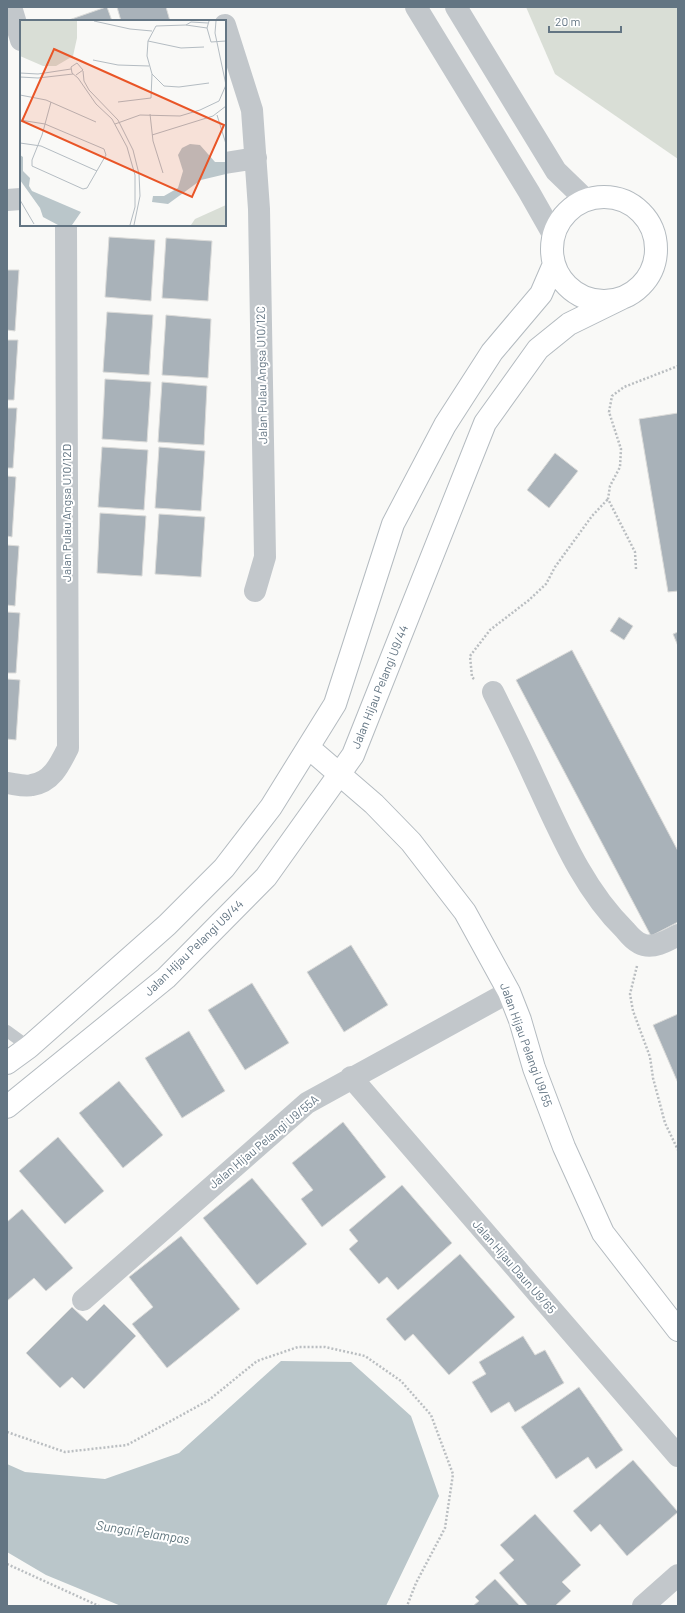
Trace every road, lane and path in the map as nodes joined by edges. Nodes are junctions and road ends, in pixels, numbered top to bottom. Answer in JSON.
{"nodes":[{"id":1,"x":11,"y":7,"type":"edge"},
{"id":2,"x":219,"y":7,"type":"edge"},
{"id":3,"x":416,"y":7,"type":"edge"},
{"id":4,"x":456,"y":7,"type":"edge"},
{"id":5,"x":224,"y":20,"type":"edge"},
{"id":6,"x":226,"y":28,"type":"edge"},
{"id":7,"x":20,"y":37,"type":"edge"},
{"id":8,"x":256,"y":158,"type":"junction"},
{"id":9,"x":226,"y":163,"type":"edge"},
{"id":10,"x":20,"y":198,"type":"edge"},
{"id":11,"x":7,"y":200,"type":"edge"},
{"id":12,"x":586,"y":200,"type":"junction"},
{"id":13,"x":66,"y":226,"type":"edge"},
{"id":14,"x":554,"y":236,"type":"junction"},
{"id":15,"x":554,"y":264,"type":"junction"},
{"id":16,"x":622,"y":298,"type":"junction"},
{"id":17,"x":678,"y":366,"type":"edge"},
{"id":18,"x":608,"y":499,"type":"junction"},
{"id":19,"x":636,"y":569,"type":"dead end"},
{"id":20,"x":255,"y":591,"type":"dead end"},
{"id":21,"x":493,"y":692,"type":"joint"},
{"id":22,"x":309,"y":748,"type":"junction"},
{"id":23,"x":339,"y":773,"type":"junction"},
{"id":24,"x":7,"y":783,"type":"edge"},
{"id":25,"x":678,"y":935,"type":"edge"},
{"id":26,"x":644,"y":945,"type":"junction"},
{"id":27,"x":509,"y":992,"type":"junction"},
{"id":28,"x":7,"y":1031,"type":"edge"},
{"id":29,"x":29,"y":1047,"type":"junction"},
{"id":30,"x":7,"y":1063,"type":"edge"},
{"id":31,"x":351,"y":1078,"type":"junction"},
{"id":32,"x":7,"y":1107,"type":"edge"},
{"id":33,"x":678,"y":1150,"type":"edge"},
{"id":34,"x":83,"y":1300,"type":"dead end"},
{"id":35,"x":678,"y":1330,"type":"edge"},
{"id":36,"x":7,"y":1432,"type":"edge"},
{"id":37,"x":678,"y":1456,"type":"edge"},
{"id":38,"x":7,"y":1564,"type":"edge"},
{"id":39,"x":678,"y":1575,"type":"edge"},
{"id":40,"x":99,"y":1606,"type":"edge"},
{"id":41,"x":407,"y":1606,"type":"edge"},
{"id":42,"x":643,"y":1606,"type":"edge"}],
"edges":[{"from":1,"to":7,"type":"street"},
{"from":2,"to":5,"type":"street"},
{"from":3,"to":14,"type":"street"},
{"from":4,"to":12,"type":"street"},
{"from":6,"to":8,"type":"street","name":"Jalan Pulau Angsa U10/12C"},
{"from":8,"to":9,"type":"street"},
{"from":8,"to":20,"type":"street","name":"Jalan Pulau Angsa U10/12C"},
{"from":10,"to":11,"type":"street"},
{"from":12,"to":14,"type":"street"},
{"from":12,"to":16,"type":"street"},
{"from":13,"to":24,"type":"street","name":"Jalan Pulau Angsa U10/12D"},
{"from":14,"to":15,"type":"street"},
{"from":15,"to":16,"type":"street"},
{"from":15,"to":22,"type":"street"},
{"from":16,"to":23,"type":"street","name":"Jalan Hijau Pelangi U9/44"},
{"from":17,"to":18,"type":"path"},
{"from":18,"to":19,"type":"path"},
{"from":18,"to":21,"type":"path"},
{"from":21,"to":26,"type":"street"},
{"from":22,"to":23,"type":"street","name":"Jalan Hijau Pelangi U9/55"},
{"from":22,"to":29,"type":"street"},
{"from":23,"to":27,"type":"street","name":"Jalan Hijau Pelangi U9/55"},
{"from":23,"to":32,"type":"street","name":"Jalan Hijau Pelangi U9/44"},
{"from":25,"to":26,"type":"street"},
{"from":26,"to":33,"type":"path"},
{"from":27,"to":31,"type":"street","name":"Jalan Hijau Pelangi U9/55A"},
{"from":27,"to":35,"type":"street","name":"Jalan Hijau Pelangi U9/55"},
{"from":28,"to":29,"type":"lane"},
{"from":29,"to":30,"type":"street"},
{"from":31,"to":34,"type":"street","name":"Jalan Hijau Pelangi U9/55A"},
{"from":31,"to":37,"type":"street","name":"Jalan Hijau Daun U9/65"},
{"from":36,"to":41,"type":"path"},
{"from":38,"to":40,"type":"path"},
{"from":39,"to":42,"type":"street"}]}
